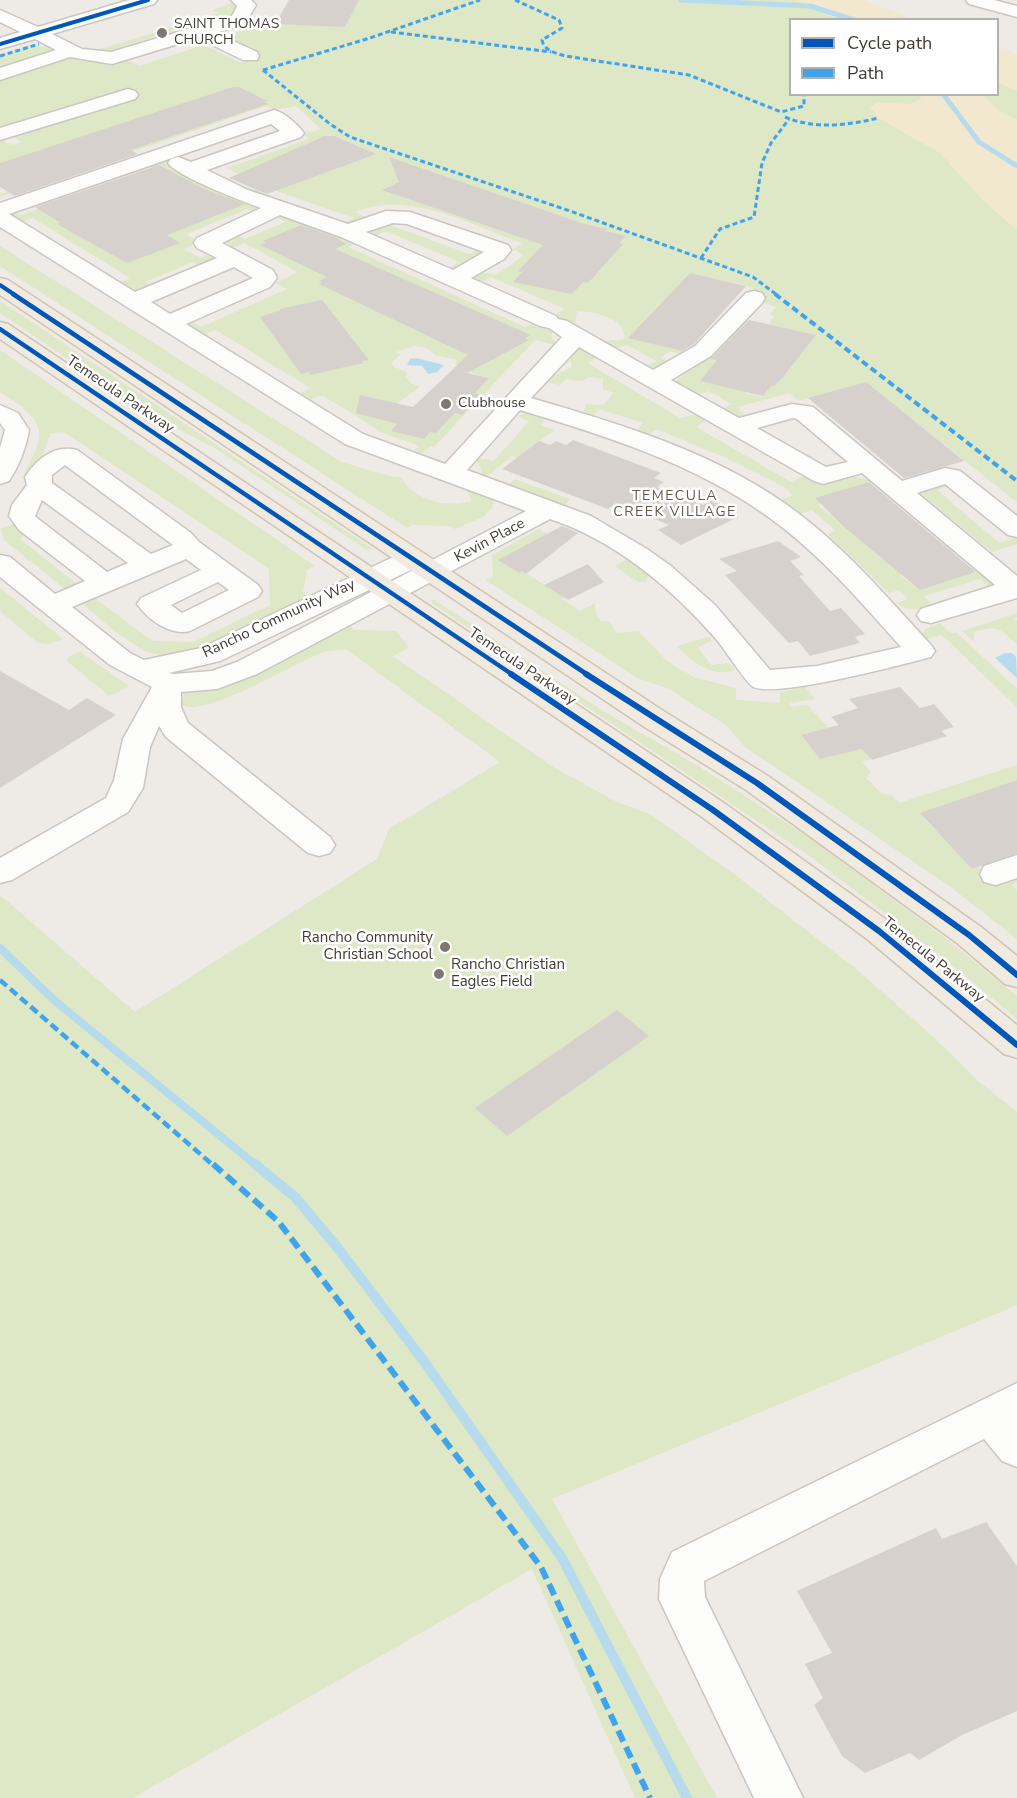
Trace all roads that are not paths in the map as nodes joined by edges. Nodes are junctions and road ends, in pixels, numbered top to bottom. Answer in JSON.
{"nodes":[{"id":1,"x":148,"y":0,"type":"edge"},
{"id":2,"x":240,"y":0,"type":"edge"},
{"id":3,"x":982,"y":1,"type":"edge"},
{"id":4,"x":1017,"y":12,"type":"edge"},
{"id":5,"x":0,"y":15,"type":"edge"},
{"id":6,"x":201,"y":32,"type":"junction"},
{"id":7,"x":37,"y":33,"type":"junction"},
{"id":8,"x":0,"y":44,"type":"edge"},
{"id":9,"x":71,"y":51,"type":"junction"},
{"id":10,"x":250,"y":56,"type":"dead end"},
{"id":11,"x":0,"y":74,"type":"edge"},
{"id":12,"x":128,"y":95,"type":"dead end"},
{"id":13,"x":0,"y":134,"type":"edge"},
{"id":14,"x":162,"y":154,"type":"junction"},
{"id":15,"x":189,"y":169,"type":"junction"},
{"id":16,"x":278,"y":208,"type":"junction"},
{"id":17,"x":0,"y":210,"type":"edge"},
{"id":18,"x":0,"y":218,"type":"edge"},
{"id":19,"x":349,"y":232,"type":"junction"},
{"id":20,"x":234,"y":259,"type":"junction"},
{"id":21,"x":456,"y":279,"type":"junction"},
{"id":22,"x":0,"y":285,"type":"edge"},
{"id":23,"x":754,"y":298,"type":"dead end"},
{"id":24,"x":134,"y":301,"type":"junction"},
{"id":25,"x":169,"y":323,"type":"junction"},
{"id":26,"x":561,"y":328,"type":"junction"},
{"id":27,"x":0,"y":329,"type":"edge"},
{"id":28,"x":653,"y":380,"type":"junction"},
{"id":29,"x":515,"y":401,"type":"junction"},
{"id":30,"x":0,"y":412,"type":"edge"},
{"id":31,"x":735,"y":426,"type":"junction"},
{"id":32,"x":868,"y":464,"type":"junction"},
{"id":33,"x":450,"y":474,"type":"junction"},
{"id":34,"x":0,"y":476,"type":"edge"},
{"id":35,"x":0,"y":485,"type":"edge"},
{"id":36,"x":40,"y":486,"type":"junction"},
{"id":37,"x":899,"y":490,"type":"junction"},
{"id":38,"x":538,"y":506,"type":"junction"},
{"id":39,"x":1017,"y":529,"type":"edge"},
{"id":40,"x":189,"y":548,"type":"junction"},
{"id":41,"x":0,"y":563,"type":"edge"},
{"id":42,"x":148,"y":565,"type":"junction"},
{"id":43,"x":422,"y":566,"type":"junction"},
{"id":44,"x":220,"y":571,"type":"dead end"},
{"id":45,"x":104,"y":583,"type":"junction"},
{"id":46,"x":379,"y":586,"type":"junction"},
{"id":47,"x":1016,"y":589,"type":"edge"},
{"id":48,"x":52,"y":605,"type":"junction"},
{"id":49,"x":931,"y":615,"type":"dead end"},
{"id":50,"x":161,"y":677,"type":"junction"},
{"id":51,"x":319,"y":845,"type":"dead end"},
{"id":52,"x":0,"y":872,"type":"edge"},
{"id":53,"x":1017,"y":975,"type":"edge"},
{"id":54,"x":1017,"y":1045,"type":"edge"},
{"id":55,"x":1004,"y":1408,"type":"edge"},
{"id":56,"x":1017,"y":1448,"type":"edge"},
{"id":57,"x":779,"y":1798,"type":"edge"}],
"edges":[{"from":1,"to":7,"type":"street"},
{"from":2,"to":6,"type":"street"},
{"from":3,"to":4,"type":"street"},
{"from":5,"to":7,"type":"street"},
{"from":6,"to":9,"type":"street"},
{"from":6,"to":10,"type":"street"},
{"from":7,"to":8,"type":"street"},
{"from":7,"to":9,"type":"street"},
{"from":9,"to":11,"type":"street"},
{"from":12,"to":13,"type":"street"},
{"from":14,"to":15,"type":"street"},
{"from":14,"to":15,"type":"street"},
{"from":14,"to":17,"type":"street"},
{"from":15,"to":16,"type":"street"},
{"from":16,"to":19,"type":"street"},
{"from":16,"to":20,"type":"street"},
{"from":18,"to":24,"type":"street"},
{"from":19,"to":21,"type":"street"},
{"from":19,"to":21,"type":"street"},
{"from":20,"to":24,"type":"street"},
{"from":20,"to":25,"type":"street"},
{"from":21,"to":26,"type":"street"},
{"from":22,"to":43,"type":"main road","name":"Temecula Parkway"},
{"from":23,"to":28,"type":"street"},
{"from":24,"to":25,"type":"street"},
{"from":25,"to":33,"type":"street"},
{"from":26,"to":28,"type":"street"},
{"from":26,"to":29,"type":"street"},
{"from":27,"to":46,"type":"main road","name":"Temecula Parkway"},
{"from":28,"to":31,"type":"street"},
{"from":29,"to":33,"type":"street"},
{"from":29,"to":38,"type":"street"},
{"from":30,"to":34,"type":"street"},
{"from":31,"to":32,"type":"street"},
{"from":31,"to":32,"type":"street"},
{"from":32,"to":37,"type":"street"},
{"from":33,"to":38,"type":"street"},
{"from":35,"to":36,"type":"street"},
{"from":36,"to":40,"type":"street"},
{"from":36,"to":42,"type":"street"},
{"from":36,"to":45,"type":"street"},
{"from":37,"to":39,"type":"street"},
{"from":37,"to":47,"type":"street"},
{"from":38,"to":43,"type":"street","name":"Kevin Place"},
{"from":40,"to":42,"type":"street"},
{"from":40,"to":44,"type":"street"},
{"from":41,"to":48,"type":"street"},
{"from":42,"to":45,"type":"street"},
{"from":43,"to":46,"type":"street","name":"Rancho Community Way"},
{"from":43,"to":53,"type":"main road","name":"Temecula Parkway"},
{"from":45,"to":48,"type":"street"},
{"from":46,"to":50,"type":"street","name":"Rancho Community Way"},
{"from":46,"to":54,"type":"main road","name":"Temecula Parkway"},
{"from":47,"to":49,"type":"street"},
{"from":48,"to":50,"type":"street"},
{"from":50,"to":51,"type":"street"},
{"from":50,"to":52,"type":"street"},
{"from":55,"to":56,"type":"street"},
{"from":55,"to":57,"type":"street"}]}
